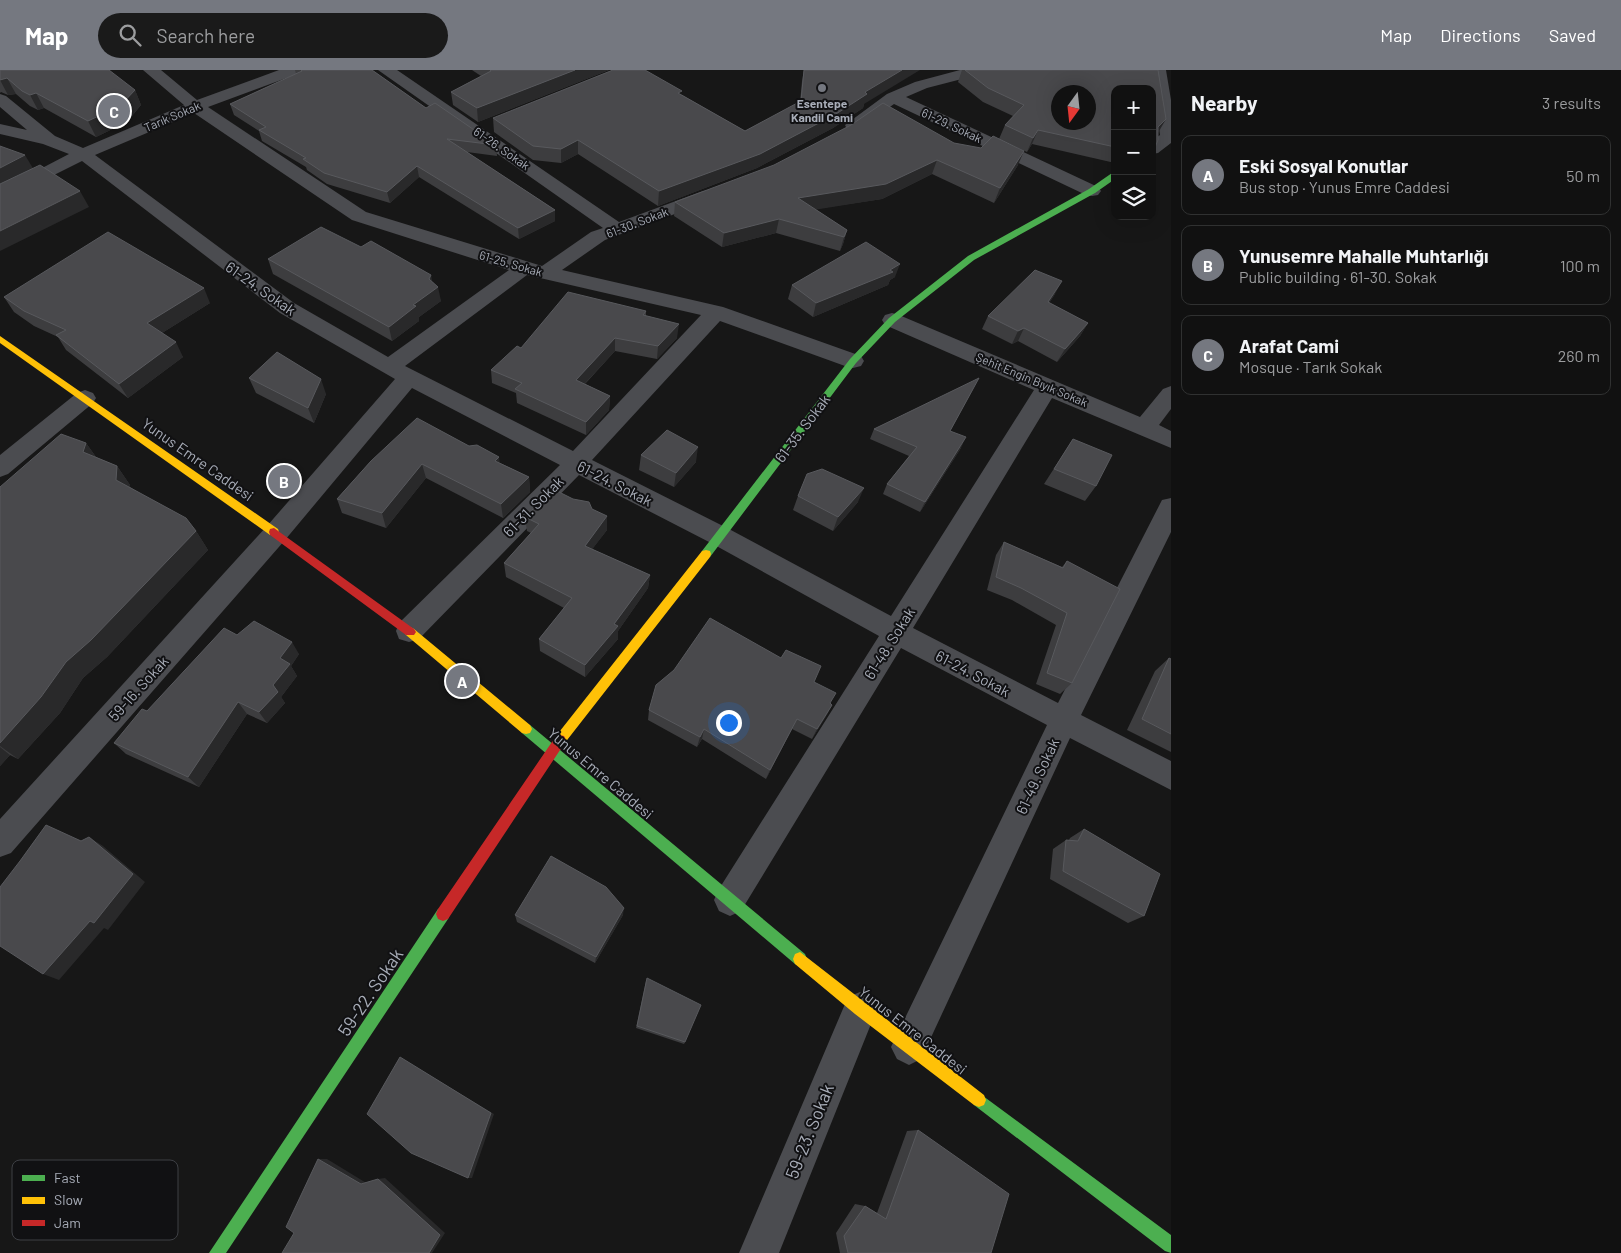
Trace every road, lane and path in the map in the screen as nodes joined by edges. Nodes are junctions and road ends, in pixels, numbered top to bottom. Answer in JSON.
{"nodes":[{"id":1,"x":151,"y":70,"type":"edge"},
{"id":2,"x":294,"y":70,"type":"edge"},
{"id":3,"x":386,"y":70,"type":"edge"},
{"id":4,"x":933,"y":70,"type":"edge"},
{"id":5,"x":979,"y":70,"type":"edge"},
{"id":6,"x":1158,"y":70,"type":"edge"},
{"id":7,"x":951,"y":78,"type":"junction"},
{"id":8,"x":894,"y":97,"type":"junction"},
{"id":9,"x":0,"y":99,"type":"edge"},
{"id":10,"x":195,"y":106,"type":"junction"},
{"id":11,"x":495,"y":124,"type":"edge"},
{"id":12,"x":0,"y":129,"type":"edge"},
{"id":13,"x":477,"y":131,"type":"junction"},
{"id":14,"x":840,"y":134,"type":"edge"},
{"id":15,"x":49,"y":140,"type":"junction"},
{"id":16,"x":1156,"y":146,"type":"edge"},
{"id":17,"x":82,"y":154,"type":"junction"},
{"id":18,"x":1111,"y":178,"type":"edge"},
{"id":19,"x":729,"y":187,"type":"edge"},
{"id":20,"x":1092,"y":191,"type":"junction"},
{"id":21,"x":0,"y":197,"type":"edge"},
{"id":22,"x":617,"y":229,"type":"junction"},
{"id":23,"x":524,"y":268,"type":"junction"},
{"id":24,"x":545,"y":273,"type":"junction"},
{"id":25,"x":716,"y":312,"type":"junction"},
{"id":26,"x":892,"y":320,"type":"junction"},
{"id":27,"x":0,"y":339,"type":"edge"},
{"id":28,"x":853,"y":361,"type":"junction"},
{"id":29,"x":399,"y":372,"type":"junction"},
{"id":30,"x":1048,"y":386,"type":"junction"},
{"id":31,"x":1171,"y":394,"type":"edge"},
{"id":32,"x":84,"y":398,"type":"junction"},
{"id":33,"x":1144,"y":428,"type":"junction"},
{"id":34,"x":1171,"y":440,"type":"edge"},
{"id":35,"x":576,"y":463,"type":"junction"},
{"id":36,"x":0,"y":468,"type":"edge"},
{"id":37,"x":1171,"y":507,"type":"edge"},
{"id":38,"x":276,"y":533,"type":"junction"},
{"id":39,"x":720,"y":536,"type":"junction"},
{"id":40,"x":409,"y":631,"type":"junction"},
{"id":41,"x":896,"y":632,"type":"junction"},
{"id":42,"x":1064,"y":720,"type":"junction"},
{"id":43,"x":552,"y":750,"type":"junction"},
{"id":44,"x":1171,"y":776,"type":"edge"},
{"id":45,"x":0,"y":842,"type":"edge"},
{"id":46,"x":730,"y":900,"type":"junction"},
{"id":47,"x":860,"y":1009,"type":"junction"},
{"id":48,"x":909,"y":1047,"type":"junction"},
{"id":49,"x":1171,"y":1246,"type":"edge"},
{"id":50,"x":217,"y":1253,"type":"edge"},
{"id":51,"x":759,"y":1253,"type":"edge"}],
"edges":[{"from":1,"to":10,"type":"street","name":"61-25. Sokak"},
{"from":2,"to":10,"type":"street","name":"Tarık Sokak"},
{"from":3,"to":13,"type":"street","name":"61-26. Sokak"},
{"from":4,"to":7,"type":"street"},
{"from":5,"to":7,"type":"street"},
{"from":6,"to":16,"type":"street"},
{"from":7,"to":8,"type":"street"},
{"from":8,"to":14,"type":"street"},
{"from":8,"to":20,"type":"street","name":"61-29. Sokak"},
{"from":9,"to":15,"type":"street"},
{"from":10,"to":17,"type":"street","name":"Tarık Sokak"},
{"from":10,"to":23,"type":"street","name":"61-25. Sokak"},
{"from":11,"to":13,"type":"street"},
{"from":12,"to":15,"type":"street"},
{"from":13,"to":22,"type":"street","name":"61-26. Sokak"},
{"from":15,"to":17,"type":"street","name":"61-24. Sokak"},
{"from":17,"to":21,"type":"street","name":"Tarık Sokak"},
{"from":17,"to":29,"type":"street","name":"61-24. Sokak"},
{"from":18,"to":20,"type":"street","name":"61-35. Sokak"},
{"from":19,"to":22,"type":"street","name":"61-30. Sokak"},
{"from":20,"to":26,"type":"street","name":"61-35. Sokak"},
{"from":22,"to":24,"type":"street","name":"61-30. Sokak"},
{"from":23,"to":24,"type":"street","name":"61-25. Sokak"},
{"from":23,"to":29,"type":"street"},
{"from":24,"to":25,"type":"street","name":"61-25. Sokak"},
{"from":25,"to":28,"type":"street","name":"61-25. Sokak"},
{"from":25,"to":35,"type":"street","name":"61-31. Sokak"},
{"from":26,"to":28,"type":"street","name":"61-35. Sokak"},
{"from":26,"to":30,"type":"street","name":"Şehit Engin Bıyık Sokak"},
{"from":27,"to":32,"type":"street","name":"Yunus Emre Caddesi"},
{"from":28,"to":39,"type":"street","name":"61-35. Sokak"},
{"from":29,"to":35,"type":"street","name":"61-24. Sokak"},
{"from":29,"to":38,"type":"street"},
{"from":30,"to":33,"type":"street","name":"Şehit Engin Bıyık Sokak"},
{"from":30,"to":41,"type":"street","name":"61-48. Sokak"},
{"from":31,"to":33,"type":"street"},
{"from":32,"to":36,"type":"street"},
{"from":32,"to":38,"type":"street","name":"Yunus Emre Caddesi"},
{"from":33,"to":34,"type":"street","name":"Şehit Engin Bıyık Sokak"},
{"from":35,"to":39,"type":"street","name":"61-24. Sokak"},
{"from":35,"to":40,"type":"street","name":"61-31. Sokak"},
{"from":37,"to":42,"type":"street","name":"61-49. Sokak"},
{"from":38,"to":40,"type":"street","name":"Yunus Emre Caddesi"},
{"from":38,"to":45,"type":"street","name":"59-16. Sokak"},
{"from":39,"to":41,"type":"street","name":"61-24. Sokak"},
{"from":39,"to":43,"type":"street","name":"61-35. Sokak"},
{"from":40,"to":43,"type":"street","name":"Yunus Emre Caddesi"},
{"from":41,"to":42,"type":"street","name":"61-24. Sokak"},
{"from":41,"to":46,"type":"street","name":"61-48. Sokak"},
{"from":42,"to":44,"type":"street","name":"61-24. Sokak"},
{"from":42,"to":48,"type":"street","name":"61-49. Sokak"},
{"from":43,"to":46,"type":"street","name":"Yunus Emre Caddesi"},
{"from":43,"to":50,"type":"street","name":"59-22. Sokak"},
{"from":46,"to":47,"type":"street","name":"Yunus Emre Caddesi"},
{"from":47,"to":48,"type":"street","name":"Yunus Emre Caddesi"},
{"from":47,"to":51,"type":"street","name":"59-23. Sokak"},
{"from":48,"to":49,"type":"street","name":"Yunus Emre Caddesi"}]}
